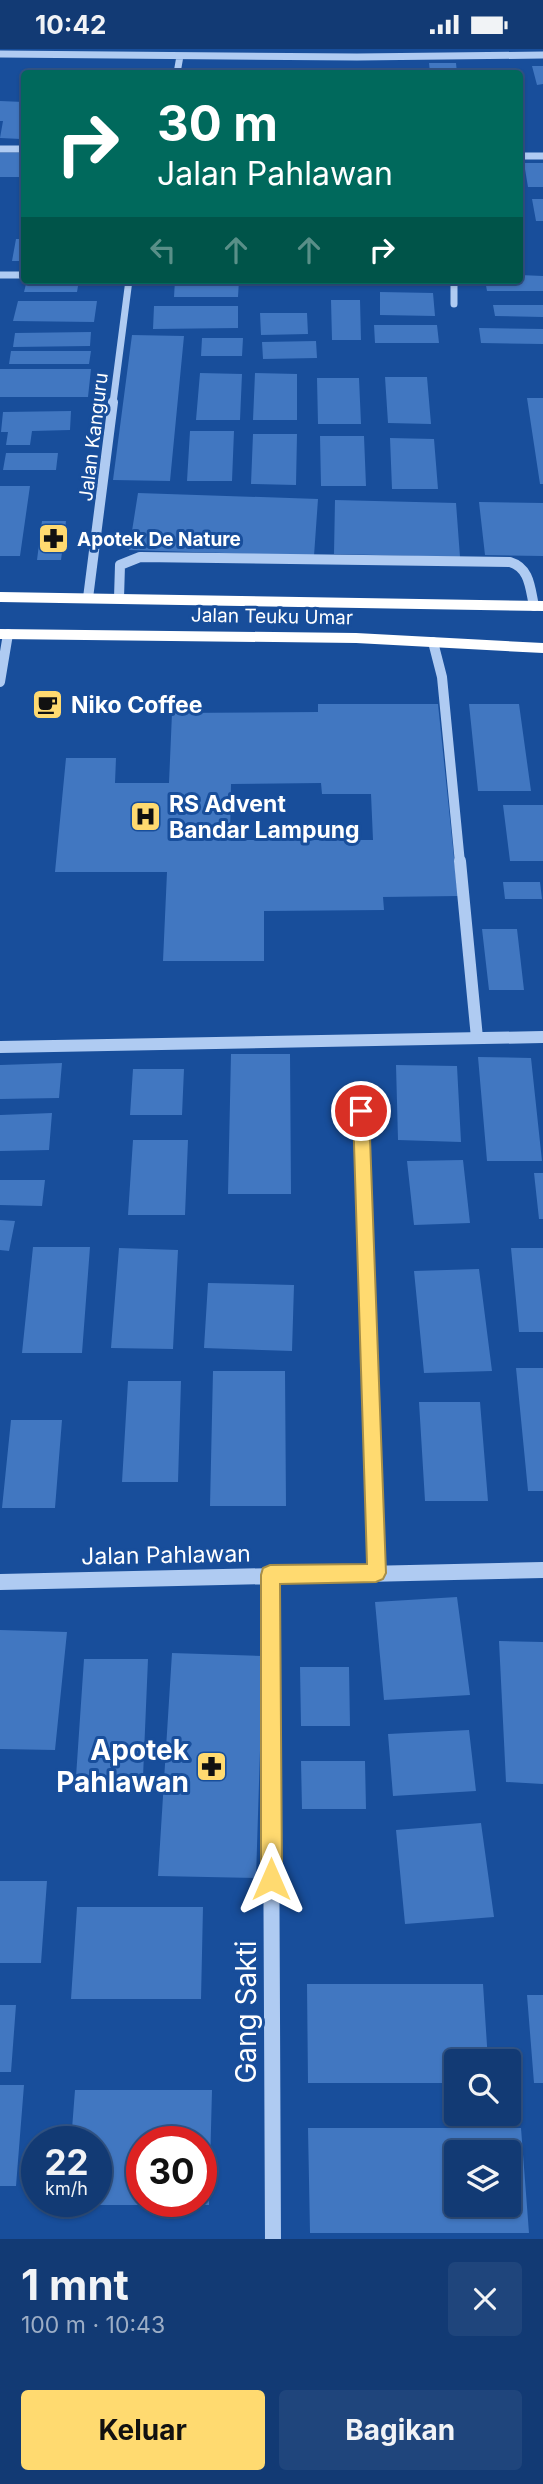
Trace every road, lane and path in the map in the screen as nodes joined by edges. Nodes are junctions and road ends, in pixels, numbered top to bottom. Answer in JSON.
{"nodes":[{"id":1,"x":21,"y":51,"type":"edge"},
{"id":2,"x":206,"y":52,"type":"edge"},
{"id":3,"x":0,"y":54,"type":"edge"},
{"id":4,"x":543,"y":55,"type":"edge"},
{"id":5,"x":180,"y":56,"type":"junction"},
{"id":6,"x":178,"y":70,"type":"edge"},
{"id":7,"x":0,"y":149,"type":"edge"},
{"id":8,"x":21,"y":149,"type":"edge"},
{"id":9,"x":523,"y":156,"type":"edge"},
{"id":10,"x":543,"y":156,"type":"edge"},
{"id":11,"x":0,"y":275,"type":"edge"},
{"id":12,"x":21,"y":275,"type":"edge"},
{"id":13,"x":128,"y":284,"type":"edge"},
{"id":14,"x":454,"y":284,"type":"edge"},
{"id":15,"x":454,"y":304,"type":"dead end"},
{"id":16,"x":0,"y":597,"type":"edge"},
{"id":17,"x":88,"y":598,"type":"junction"},
{"id":18,"x":119,"y":599,"type":"junction"},
{"id":19,"x":539,"y":606,"type":"edge"},
{"id":20,"x":4,"y":634,"type":"edge"},
{"id":21,"x":433,"y":642,"type":"junction"},
{"id":22,"x":543,"y":648,"type":"edge"},
{"id":23,"x":0,"y":682,"type":"edge"},
{"id":24,"x":543,"y":1037,"type":"edge"},
{"id":25,"x":477,"y":1038,"type":"junction"},
{"id":26,"x":0,"y":1047,"type":"edge"},
{"id":27,"x":361,"y":1111,"type":"dead end"},
{"id":28,"x":543,"y":1570,"type":"edge"},
{"id":29,"x":376,"y":1573,"type":"junction"},
{"id":30,"x":270,"y":1575,"type":"junction"},
{"id":31,"x":0,"y":1582,"type":"edge"},
{"id":32,"x":273,"y":2239,"type":"edge"}],
"edges":[{"from":1,"to":3,"type":"street"},
{"from":1,"to":5,"type":"street"},
{"from":2,"to":4,"type":"street"},
{"from":2,"to":5,"type":"street"},
{"from":5,"to":6,"type":"street"},
{"from":7,"to":8,"type":"street"},
{"from":9,"to":10,"type":"street"},
{"from":11,"to":12,"type":"street"},
{"from":13,"to":17,"type":"street","name":"Jalan Kanguru"},
{"from":14,"to":15,"type":"street"},
{"from":16,"to":17,"type":"highway","name":"Jalan Teuku Umar"},
{"from":17,"to":18,"type":"highway","name":"Jalan Teuku Umar"},
{"from":18,"to":19,"type":"highway","name":"Jalan Teuku Umar"},
{"from":18,"to":19,"type":"street"},
{"from":20,"to":21,"type":"highway","name":"Jalan Teuku Umar"},
{"from":20,"to":23,"type":"street"},
{"from":21,"to":22,"type":"highway","name":"Jalan Teuku Umar"},
{"from":21,"to":25,"type":"street"},
{"from":24,"to":25,"type":"street"},
{"from":25,"to":26,"type":"street"},
{"from":27,"to":29,"type":"street"},
{"from":28,"to":29,"type":"street","name":"Jalan Pahlawan"},
{"from":29,"to":30,"type":"street","name":"Jalan Pahlawan"},
{"from":30,"to":31,"type":"street","name":"Jalan Pahlawan"},
{"from":30,"to":32,"type":"street","name":"Gang Sakti"}]}
